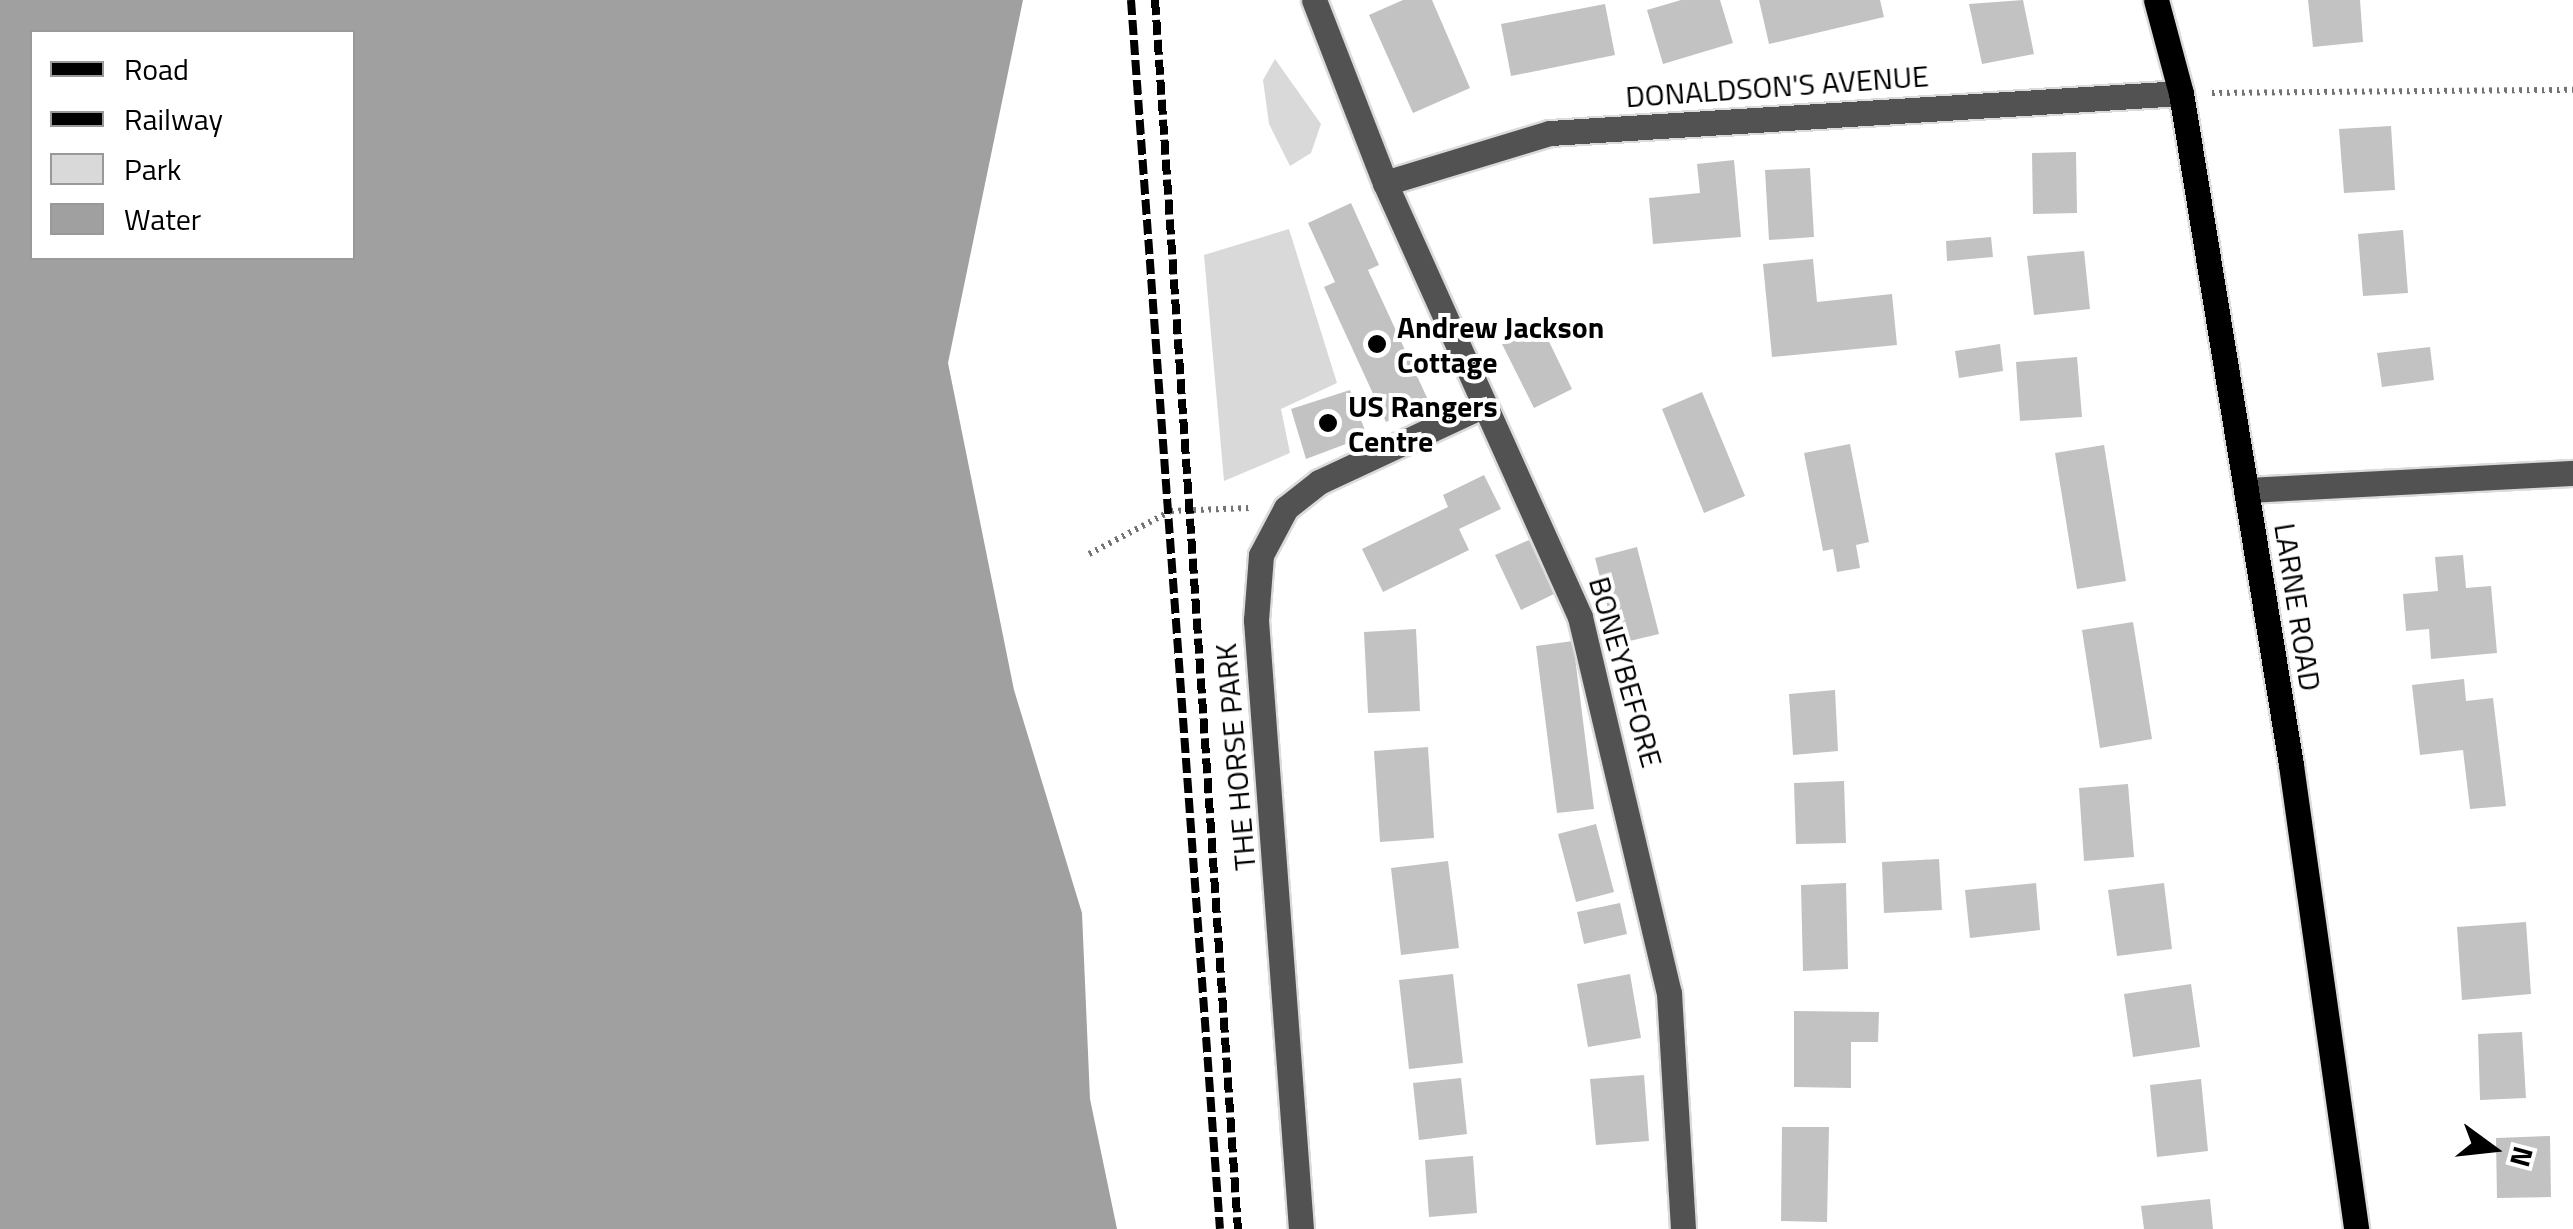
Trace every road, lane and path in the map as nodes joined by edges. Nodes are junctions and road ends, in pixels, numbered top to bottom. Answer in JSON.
{"nodes":[{"id":1,"x":1314,"y":0,"type":"edge"},
{"id":2,"x":2156,"y":0,"type":"edge"},
{"id":3,"x":2573,"y":90,"type":"edge"},
{"id":4,"x":2181,"y":93,"type":"junction"},
{"id":5,"x":1384,"y":183,"type":"junction"},
{"id":6,"x":1482,"y":406,"type":"junction"},
{"id":7,"x":2573,"y":473,"type":"edge"},
{"id":8,"x":2246,"y":490,"type":"junction"},
{"id":9,"x":1286,"y":508,"type":"junction"},
{"id":10,"x":1089,"y":554,"type":"dead end"},
{"id":11,"x":1301,"y":1229,"type":"edge"},
{"id":12,"x":1683,"y":1229,"type":"edge"},
{"id":13,"x":2356,"y":1229,"type":"edge"}],
"edges":[{"from":1,"to":5,"type":"street","name":"BONEYBEFORE"},
{"from":2,"to":4,"type":"main road","name":"LARNE ROAD"},
{"from":3,"to":4,"type":"path"},
{"from":4,"to":5,"type":"street","name":"DONALDSON'S AVENUE"},
{"from":4,"to":8,"type":"main road","name":"LARNE ROAD"},
{"from":5,"to":6,"type":"street","name":"BONEYBEFORE"},
{"from":6,"to":9,"type":"street","name":"THE HORSE PARK"},
{"from":6,"to":12,"type":"street","name":"BONEYBEFORE"},
{"from":7,"to":8,"type":"street"},
{"from":8,"to":13,"type":"main road","name":"LARNE ROAD"},
{"from":9,"to":10,"type":"path"},
{"from":9,"to":11,"type":"street","name":"THE HORSE PARK"}]}
